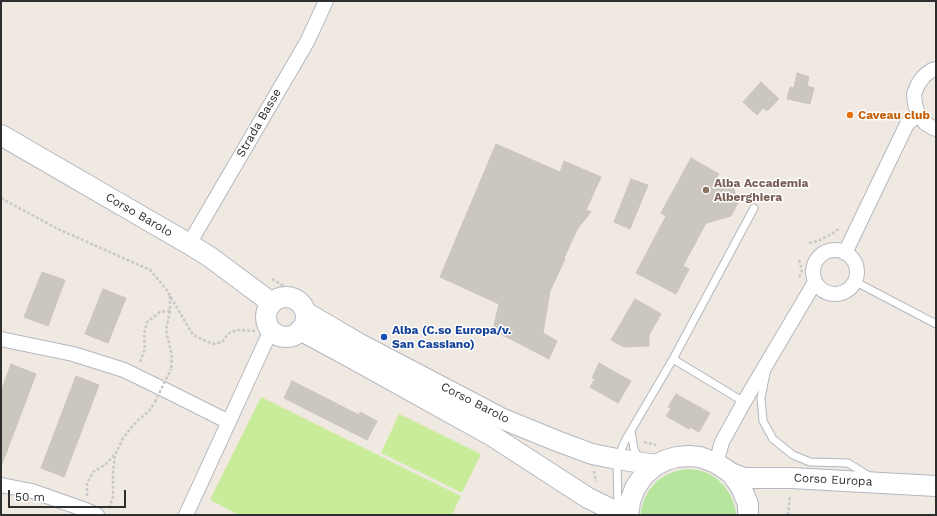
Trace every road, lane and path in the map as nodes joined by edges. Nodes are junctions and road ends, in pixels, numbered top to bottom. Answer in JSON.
{"nodes":[{"id":1,"x":326,"y":1,"type":"edge"},
{"id":2,"x":936,"y":69,"type":"edge"},
{"id":3,"x":918,"y":114,"type":"junction"},
{"id":4,"x":936,"y":129,"type":"edge"},
{"id":5,"x":1,"y":135,"type":"edge"},
{"id":6,"x":1,"y":198,"type":"edge"},
{"id":7,"x":754,"y":208,"type":"dead end"},
{"id":8,"x":189,"y":244,"type":"junction"},
{"id":9,"x":845,"y":253,"type":"junction"},
{"id":10,"x":268,"y":277,"type":"dead end"},
{"id":11,"x":854,"y":281,"type":"junction"},
{"id":12,"x":815,"y":282,"type":"junction"},
{"id":13,"x":170,"y":296,"type":"junction"},
{"id":14,"x":271,"y":304,"type":"junction"},
{"id":15,"x":170,"y":311,"type":"junction"},
{"id":16,"x":302,"y":313,"type":"junction"},
{"id":17,"x":936,"y":324,"type":"edge"},
{"id":18,"x":270,"y":333,"type":"junction"},
{"id":19,"x":1,"y":339,"type":"edge"},
{"id":20,"x":673,"y":359,"type":"junction"},
{"id":21,"x":767,"y":364,"type":"junction"},
{"id":22,"x":135,"y":376,"type":"junction"},
{"id":23,"x":744,"y":402,"type":"junction"},
{"id":24,"x":229,"y":422,"type":"junction"},
{"id":25,"x":631,"y":431,"type":"junction"},
{"id":26,"x":592,"y":454,"type":"junction"},
{"id":27,"x":115,"y":455,"type":"junction"},
{"id":28,"x":617,"y":459,"type":"junction"},
{"id":29,"x":649,"y":464,"type":"junction"},
{"id":30,"x":723,"y":468,"type":"junction"},
{"id":31,"x":882,"y":483,"type":"junction"},
{"id":32,"x":1,"y":485,"type":"edge"},
{"id":33,"x":936,"y":486,"type":"edge"},
{"id":34,"x":113,"y":497,"type":"dead end"},
{"id":35,"x":588,"y":498,"type":"junction"},
{"id":36,"x":92,"y":512,"type":"edge"},
{"id":37,"x":623,"y":514,"type":"edge"},
{"id":38,"x":186,"y":515,"type":"edge"},
{"id":39,"x":748,"y":515,"type":"edge"}],
"edges":[{"from":1,"to":8,"type":"street","name":"Strada Basse"},
{"from":2,"to":3,"type":"street"},
{"from":3,"to":4,"type":"street"},
{"from":3,"to":9,"type":"street"},
{"from":5,"to":8,"type":"main road","name":"Corso Barolo"},
{"from":6,"to":13,"type":"path"},
{"from":7,"to":20,"type":"lane"},
{"from":8,"to":14,"type":"main road","name":"Corso Barolo"},
{"from":9,"to":11,"type":"street"},
{"from":9,"to":12,"type":"street"},
{"from":10,"to":16,"type":"path"},
{"from":11,"to":12,"type":"street"},
{"from":11,"to":17,"type":"lane"},
{"from":12,"to":21,"type":"street"},
{"from":13,"to":15,"type":"path"},
{"from":13,"to":18,"type":"path"},
{"from":14,"to":16,"type":"main road"},
{"from":14,"to":18,"type":"main road"},
{"from":15,"to":22,"type":"path"},
{"from":15,"to":27,"type":"path","bridge":true},
{"from":16,"to":18,"type":"main road"},
{"from":16,"to":26,"type":"main road","name":"Corso Barolo"},
{"from":16,"to":35,"type":"main road","name":"Corso Barolo"},
{"from":18,"to":24,"type":"street"},
{"from":19,"to":22,"type":"street"},
{"from":20,"to":23,"type":"lane"},
{"from":20,"to":25,"type":"lane"},
{"from":21,"to":23,"type":"street"},
{"from":21,"to":31,"type":"lane"},
{"from":22,"to":24,"type":"street"},
{"from":23,"to":30,"type":"street"},
{"from":24,"to":38,"type":"street"},
{"from":25,"to":28,"type":"lane"},
{"from":25,"to":29,"type":"lane"},
{"from":26,"to":28,"type":"main road","name":"Corso Barolo"},
{"from":26,"to":35,"type":"path"},
{"from":27,"to":34,"type":"path"},
{"from":27,"to":36,"type":"path"},
{"from":28,"to":29,"type":"main road","name":"Corso Barolo"},
{"from":28,"to":37,"type":"lane"},
{"from":29,"to":30,"type":"main road","name":"Corso Europa"},
{"from":29,"to":37,"type":"main road"},
{"from":30,"to":31,"type":"main road","name":"Corso Europa"},
{"from":30,"to":39,"type":"main road"},
{"from":31,"to":33,"type":"main road","name":"Corso Europa"},
{"from":32,"to":36,"type":"street"},
{"from":35,"to":37,"type":"main road","name":"Corso Barolo"}]}
